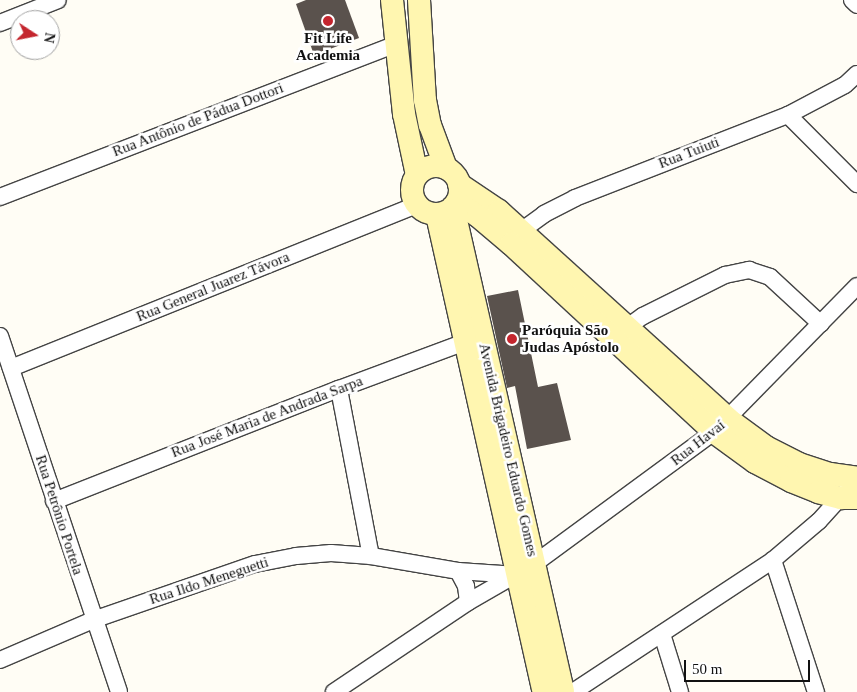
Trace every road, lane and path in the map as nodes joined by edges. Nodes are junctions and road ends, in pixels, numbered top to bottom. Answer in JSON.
{"nodes":[{"id":1,"x":58,"y":0,"type":"edge"},
{"id":2,"x":392,"y":0,"type":"edge"},
{"id":3,"x":418,"y":0,"type":"edge"},
{"id":4,"x":852,"y":0,"type":"edge"},
{"id":5,"x":857,"y":5,"type":"edge"},
{"id":6,"x":0,"y":23,"type":"edge"},
{"id":7,"x":397,"y":44,"type":"junction"},
{"id":8,"x":857,"y":74,"type":"edge"},
{"id":9,"x":788,"y":115,"type":"junction"},
{"id":10,"x":417,"y":175,"type":"junction"},
{"id":11,"x":857,"y":184,"type":"edge"},
{"id":12,"x":451,"y":195,"type":"junction"},
{"id":13,"x":0,"y":197,"type":"edge"},
{"id":14,"x":416,"y":205,"type":"junction"},
{"id":15,"x":521,"y":231,"type":"junction"},
{"id":16,"x":857,"y":286,"type":"edge"},
{"id":17,"x":821,"y":324,"type":"junction"},
{"id":18,"x":620,"y":333,"type":"junction"},
{"id":19,"x":0,"y":336,"type":"edge"},
{"id":20,"x":473,"y":338,"type":"junction"},
{"id":21,"x":10,"y":368,"type":"junction"},
{"id":22,"x":339,"y":389,"type":"junction"},
{"id":23,"x":721,"y":426,"type":"junction"},
{"id":24,"x":854,"y":485,"type":"edge"},
{"id":25,"x":54,"y":501,"type":"junction"},
{"id":26,"x":371,"y":556,"type":"junction"},
{"id":27,"x":773,"y":560,"type":"junction"},
{"id":28,"x":525,"y":570,"type":"junction"},
{"id":29,"x":458,"y":571,"type":"junction"},
{"id":30,"x":468,"y":602,"type":"junction"},
{"id":31,"x":93,"y":620,"type":"junction"},
{"id":32,"x":662,"y":634,"type":"junction"},
{"id":33,"x":0,"y":660,"type":"edge"},
{"id":34,"x":119,"y":692,"type":"edge"},
{"id":35,"x":334,"y":692,"type":"edge"},
{"id":36,"x":544,"y":692,"type":"edge"},
{"id":37,"x":563,"y":692,"type":"edge"},
{"id":38,"x":573,"y":692,"type":"edge"},
{"id":39,"x":680,"y":692,"type":"edge"},
{"id":40,"x":816,"y":692,"type":"edge"}],
"edges":[{"from":1,"to":6,"type":"street"},
{"from":2,"to":7,"type":"main road"},
{"from":3,"to":12,"type":"main road","name":"Avenida Brigadeiro Eduardo Gomes"},
{"from":4,"to":5,"type":"street"},
{"from":7,"to":10,"type":"main road"},
{"from":7,"to":13,"type":"street","name":"Rua Antônio de Pádua Dottori"},
{"from":8,"to":9,"type":"street","name":"Rua Tuiuti"},
{"from":9,"to":11,"type":"street"},
{"from":9,"to":15,"type":"street","name":"Rua Tuiuti"},
{"from":10,"to":12,"type":"main road"},
{"from":10,"to":14,"type":"main road"},
{"from":12,"to":14,"type":"main road"},
{"from":12,"to":15,"type":"main road"},
{"from":12,"to":18,"type":"main road"},
{"from":12,"to":20,"type":"main road","name":"Avenida Brigadeiro Eduardo Gomes"},
{"from":14,"to":21,"type":"street","name":"Rua General Juarez Távora"},
{"from":15,"to":18,"type":"main road"},
{"from":16,"to":17,"type":"street","name":"Rua Havaí"},
{"from":17,"to":18,"type":"street"},
{"from":17,"to":23,"type":"street","name":"Rua Havaí"},
{"from":18,"to":23,"type":"main road"},
{"from":19,"to":21,"type":"street","name":"Rua Petrônio Portela"},
{"from":20,"to":22,"type":"street","name":"Rua José Maria de Andrada Sarpa"},
{"from":20,"to":28,"type":"main road","name":"Avenida Brigadeiro Eduardo Gomes"},
{"from":21,"to":25,"type":"street","name":"Rua Petrônio Portela"},
{"from":22,"to":25,"type":"street","name":"Rua José Maria de Andrada Sarpa"},
{"from":22,"to":26,"type":"street"},
{"from":23,"to":24,"type":"main road"},
{"from":23,"to":28,"type":"street","name":"Rua Havaí"},
{"from":24,"to":27,"type":"street"},
{"from":25,"to":31,"type":"street","name":"Rua Petrônio Portela"},
{"from":26,"to":29,"type":"street","name":"Rua Ildo Meneguetti"},
{"from":26,"to":31,"type":"street","name":"Rua Ildo Meneguetti"},
{"from":27,"to":32,"type":"street"},
{"from":27,"to":40,"type":"street"},
{"from":28,"to":29,"type":"street","name":"Rua Ildo Meneguetti"},
{"from":28,"to":30,"type":"street","name":"Rua Havaí"},
{"from":28,"to":36,"type":"main road","name":"Avenida Brigadeiro Eduardo Gomes"},
{"from":28,"to":37,"type":"main road","name":"Avenida Brigadeiro Eduardo Gomes"},
{"from":29,"to":30,"type":"street"},
{"from":30,"to":35,"type":"street","name":"Rua Havaí"},
{"from":31,"to":33,"type":"street","name":"Rua Ildo Meneguetti"},
{"from":31,"to":34,"type":"street","name":"Rua Petrônio Portela"},
{"from":32,"to":38,"type":"street"},
{"from":32,"to":39,"type":"street"}]}
